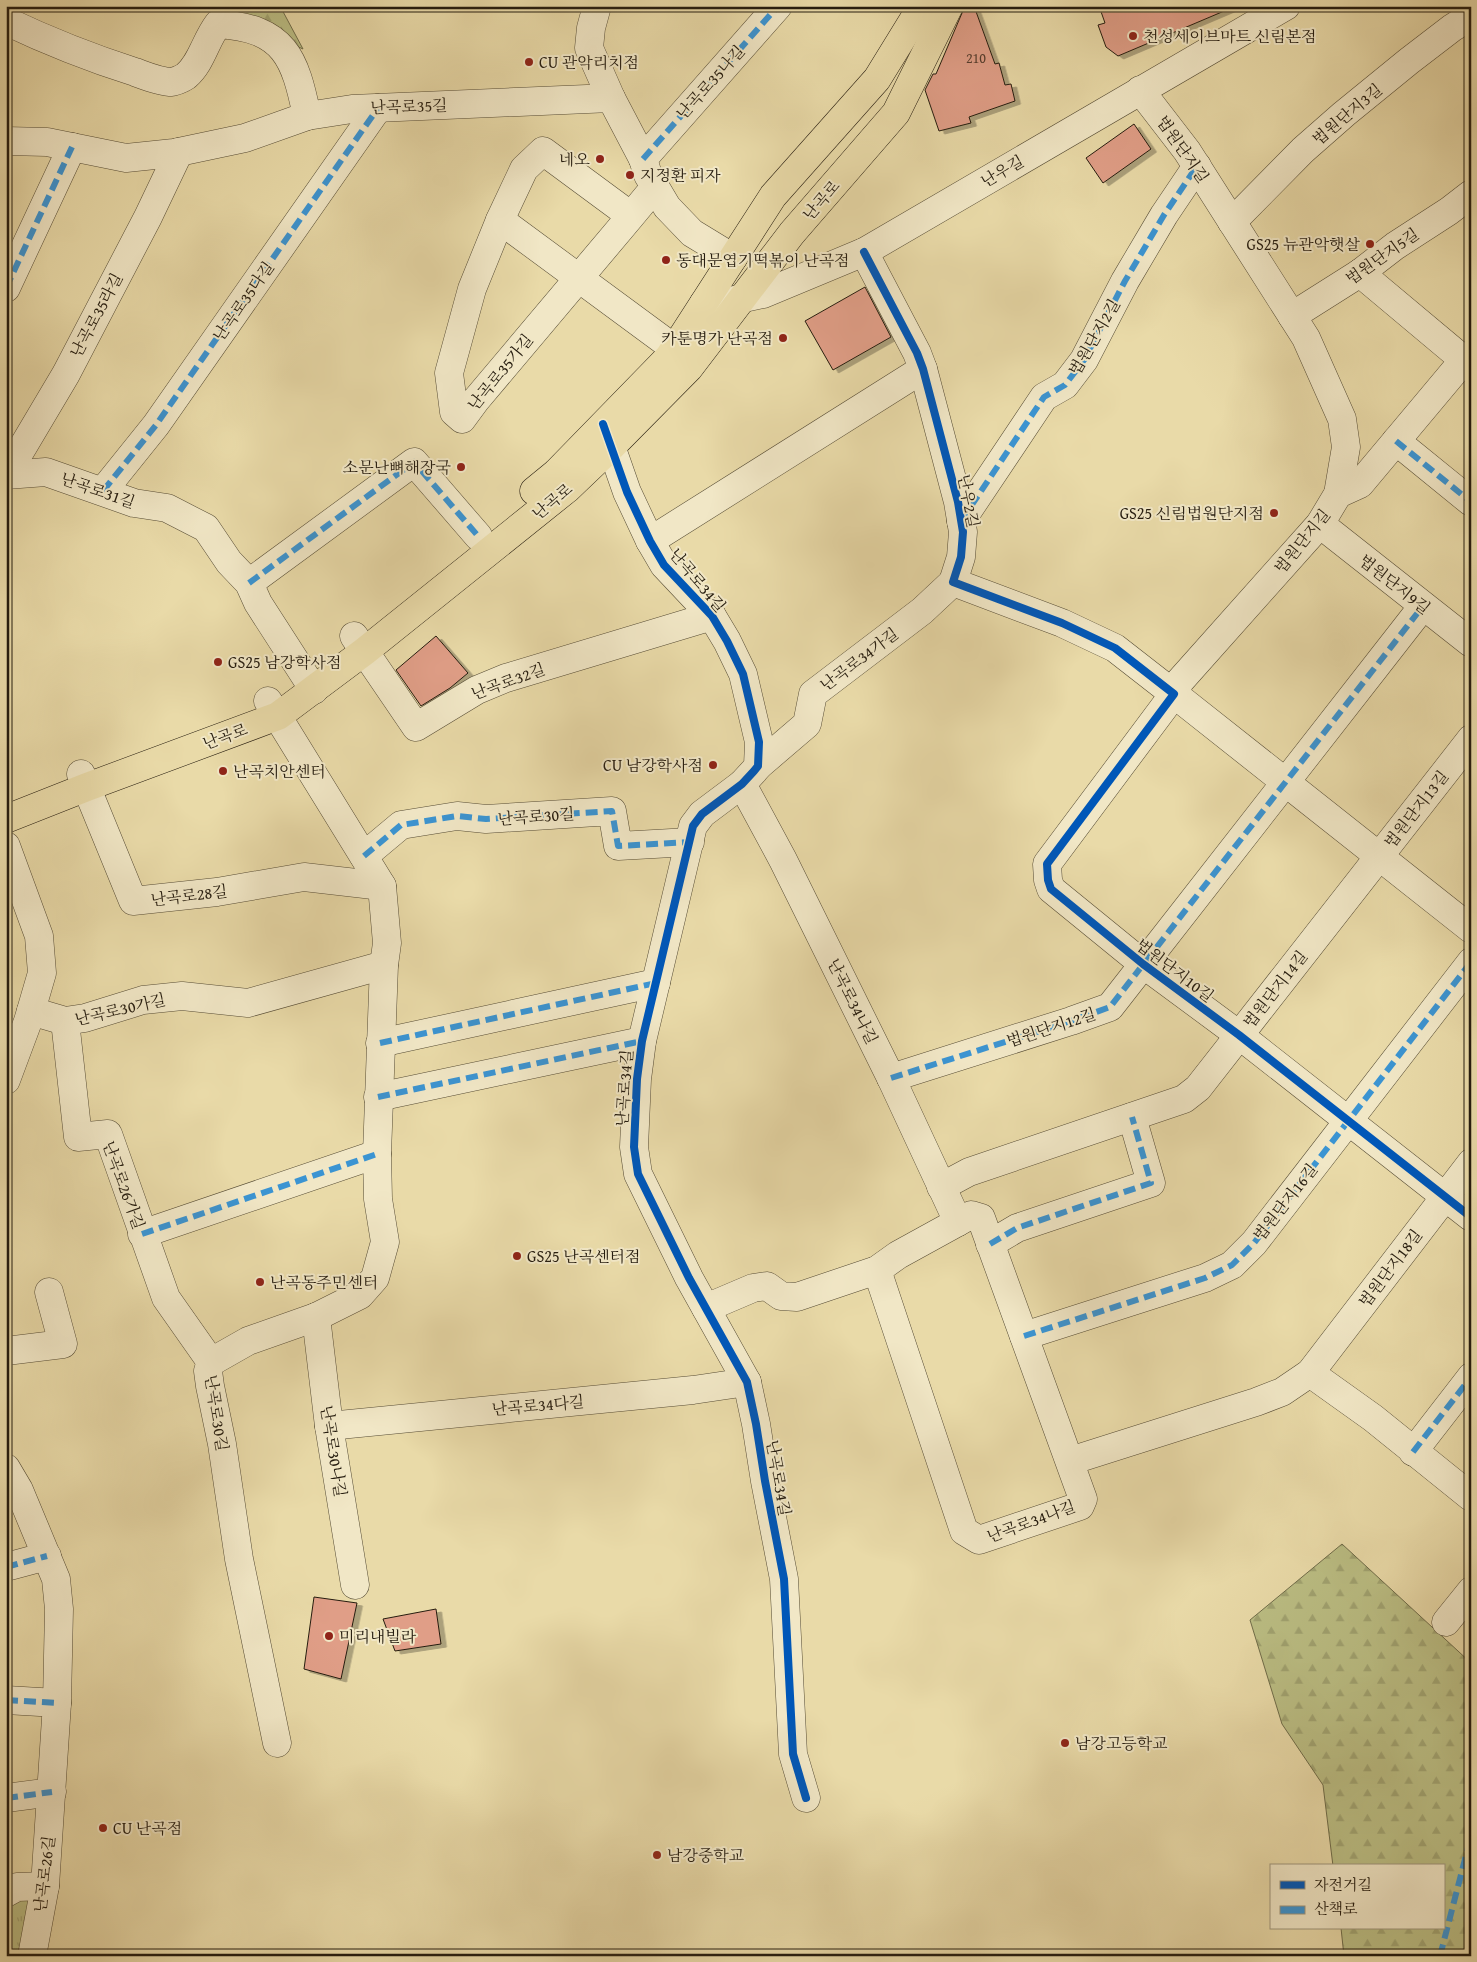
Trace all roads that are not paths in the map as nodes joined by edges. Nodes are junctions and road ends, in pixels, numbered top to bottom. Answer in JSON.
{"nodes":[{"id":1,"x":597,"y":6,"type":"edge"},
{"id":2,"x":778,"y":6,"type":"edge"},
{"id":3,"x":922,"y":6,"type":"edge"},
{"id":4,"x":949,"y":6,"type":"edge"},
{"id":5,"x":1286,"y":6,"type":"edge"},
{"id":6,"x":1471,"y":16,"type":"edge"},
{"id":7,"x":6,"y":22,"type":"edge"},
{"id":8,"x":1140,"y":90,"type":"junction"},
{"id":9,"x":611,"y":98,"type":"junction"},
{"id":10,"x":378,"y":108,"type":"junction"},
{"id":11,"x":307,"y":116,"type":"junction"},
{"id":12,"x":6,"y":141,"type":"edge"},
{"id":13,"x":72,"y":147,"type":"junction"},
{"id":14,"x":179,"y":152,"type":"junction"},
{"id":15,"x":643,"y":158,"type":"junction"},
{"id":16,"x":1196,"y":166,"type":"junction"},
{"id":17,"x":655,"y":187,"type":"junction"},
{"id":18,"x":1471,"y":194,"type":"edge"},
{"id":19,"x":631,"y":216,"type":"junction"},
{"id":20,"x":500,"y":220,"type":"junction"},
{"id":21,"x":1232,"y":222,"type":"junction"},
{"id":22,"x":864,"y":252,"type":"junction"},
{"id":23,"x":733,"y":258,"type":"junction"},
{"id":24,"x":1360,"y":273,"type":"junction"},
{"id":25,"x":578,"y":278,"type":"junction"},
{"id":26,"x":6,"y":288,"type":"edge"},
{"id":27,"x":744,"y":298,"type":"junction"},
{"id":28,"x":704,"y":303,"type":"junction"},
{"id":29,"x":1292,"y":316,"type":"junction"},
{"id":30,"x":674,"y":349,"type":"junction"},
{"id":31,"x":1467,"y":364,"type":"edge"},
{"id":32,"x":923,"y":369,"type":"junction"},
{"id":33,"x":607,"y":436,"type":"junction"},
{"id":34,"x":1396,"y":442,"type":"junction"},
{"id":35,"x":6,"y":475,"type":"edge"},
{"id":36,"x":102,"y":491,"type":"junction"},
{"id":37,"x":1338,"y":494,"type":"junction"},
{"id":38,"x":1471,"y":502,"type":"edge"},
{"id":39,"x":961,"y":521,"type":"junction"},
{"id":40,"x":1320,"y":524,"type":"junction"},
{"id":41,"x":478,"y":536,"type":"junction"},
{"id":42,"x":650,"y":541,"type":"junction"},
{"id":43,"x":953,"y":582,"type":"junction"},
{"id":44,"x":249,"y":583,"type":"junction"},
{"id":45,"x":1423,"y":606,"type":"junction"},
{"id":46,"x":712,"y":616,"type":"junction"},
{"id":47,"x":359,"y":643,"type":"junction"},
{"id":48,"x":1471,"y":643,"type":"edge"},
{"id":49,"x":309,"y":683,"type":"junction"},
{"id":50,"x":1174,"y":694,"type":"junction"},
{"id":51,"x":273,"y":709,"type":"junction"},
{"id":52,"x":1471,"y":739,"type":"edge"},
{"id":53,"x":750,"y":775,"type":"junction"},
{"id":54,"x":84,"y":780,"type":"junction"},
{"id":55,"x":1285,"y":782,"type":"junction"},
{"id":56,"x":6,"y":802,"type":"edge"},
{"id":57,"x":6,"y":819,"type":"edge"},
{"id":58,"x":690,"y":842,"type":"junction"},
{"id":59,"x":6,"y":846,"type":"edge"},
{"id":60,"x":364,"y":856,"type":"junction"},
{"id":61,"x":1380,"y":856,"type":"junction"},
{"id":62,"x":382,"y":886,"type":"junction"},
{"id":63,"x":1471,"y":929,"type":"edge"},
{"id":64,"x":1471,"y":962,"type":"edge"},
{"id":65,"x":1143,"y":964,"type":"junction"},
{"id":66,"x":384,"y":966,"type":"junction"},
{"id":67,"x":656,"y":983,"type":"junction"},
{"id":68,"x":31,"y":1011,"type":"junction"},
{"id":69,"x":65,"y":1021,"type":"junction"},
{"id":70,"x":1239,"y":1036,"type":"junction"},
{"id":71,"x":642,"y":1041,"type":"junction"},
{"id":72,"x":380,"y":1043,"type":"junction"},
{"id":73,"x":891,"y":1078,"type":"junction"},
{"id":74,"x":6,"y":1080,"type":"edge"},
{"id":75,"x":378,"y":1097,"type":"junction"},
{"id":76,"x":1132,"y":1117,"type":"junction"},
{"id":77,"x":1348,"y":1121,"type":"junction"},
{"id":78,"x":377,"y":1154,"type":"junction"},
{"id":79,"x":1471,"y":1163,"type":"edge"},
{"id":80,"x":941,"y":1187,"type":"junction"},
{"id":81,"x":1445,"y":1197,"type":"junction"},
{"id":82,"x":1471,"y":1218,"type":"edge"},
{"id":83,"x":958,"y":1222,"type":"junction"},
{"id":84,"x":142,"y":1234,"type":"junction"},
{"id":85,"x":990,"y":1244,"type":"junction"},
{"id":86,"x":877,"y":1270,"type":"junction"},
{"id":87,"x":50,"y":1292,"type":"dead end"},
{"id":88,"x":706,"y":1308,"type":"junction"},
{"id":89,"x":316,"y":1317,"type":"junction"},
{"id":90,"x":1024,"y":1336,"type":"junction"},
{"id":91,"x":6,"y":1351,"type":"edge"},
{"id":92,"x":211,"y":1362,"type":"junction"},
{"id":93,"x":1310,"y":1374,"type":"junction"},
{"id":94,"x":1471,"y":1377,"type":"edge"},
{"id":95,"x":747,"y":1382,"type":"junction"},
{"id":96,"x":329,"y":1426,"type":"junction"},
{"id":97,"x":1413,"y":1452,"type":"junction"},
{"id":98,"x":1070,"y":1461,"type":"junction"},
{"id":99,"x":8,"y":1473,"type":"edge"},
{"id":100,"x":1471,"y":1497,"type":"edge"},
{"id":101,"x":46,"y":1556,"type":"junction"},
{"id":102,"x":6,"y":1567,"type":"edge"},
{"id":103,"x":355,"y":1585,"type":"dead end"},
{"id":104,"x":1471,"y":1591,"type":"edge"},
{"id":105,"x":1446,"y":1622,"type":"dead end"},
{"id":106,"x":6,"y":1700,"type":"edge"},
{"id":107,"x":58,"y":1703,"type":"junction"},
{"id":108,"x":277,"y":1743,"type":"dead end"},
{"id":109,"x":52,"y":1792,"type":"junction"},
{"id":110,"x":6,"y":1798,"type":"edge"},
{"id":111,"x":806,"y":1798,"type":"dead end"},
{"id":112,"x":45,"y":1886,"type":"junction"},
{"id":113,"x":6,"y":1893,"type":"edge"},
{"id":114,"x":32,"y":1956,"type":"edge"}],
"edges":[{"from":1,"to":9,"type":"street"},
{"from":2,"to":15,"type":"street","name":"난곡로35나길"},
{"from":3,"to":23,"type":"main road","name":"난곡로"},
{"from":4,"to":27,"type":"main road","name":"난곡로"},
{"from":5,"to":8,"type":"street","name":"난우길"},
{"from":6,"to":21,"type":"street","name":"법원단지3길"},
{"from":7,"to":11,"type":"street"},
{"from":8,"to":16,"type":"street","name":"법원단지길"},
{"from":8,"to":22,"type":"street","name":"난우길"},
{"from":9,"to":10,"type":"street","name":"난곡로35길"},
{"from":9,"to":15,"type":"street"},
{"from":10,"to":11,"type":"street","name":"난곡로35길"},
{"from":10,"to":36,"type":"street","name":"난곡로35다길"},
{"from":11,"to":14,"type":"street","name":"난곡로35길"},
{"from":12,"to":13,"type":"street","name":"난곡로35길"},
{"from":13,"to":14,"type":"street","name":"난곡로35길"},
{"from":13,"to":26,"type":"street"},
{"from":14,"to":35,"type":"street","name":"난곡로35라길"},
{"from":15,"to":17,"type":"street"},
{"from":16,"to":21,"type":"street","name":"법원단지길"},
{"from":16,"to":39,"type":"street","name":"법원단지2길"},
{"from":17,"to":19,"type":"street","name":"난곡로35가길"},
{"from":17,"to":23,"type":"street"},
{"from":18,"to":24,"type":"street","name":"법원단지5길"},
{"from":19,"to":20,"type":"street","name":"난곡로35가길"},
{"from":19,"to":25,"type":"street","name":"난곡로35가길"},
{"from":20,"to":25,"type":"street"},
{"from":20,"to":25,"type":"street","name":"난곡로35가길"},
{"from":21,"to":29,"type":"street","name":"법원단지길"},
{"from":22,"to":27,"type":"street","name":"난우길"},
{"from":22,"to":32,"type":"street","name":"난우2길"},
{"from":23,"to":28,"type":"main road","name":"난곡로"},
{"from":24,"to":29,"type":"street","name":"법원단지5길"},
{"from":24,"to":31,"type":"street"},
{"from":25,"to":30,"type":"street"},
{"from":27,"to":28,"type":"street","name":"난우길"},
{"from":27,"to":33,"type":"main road","name":"난곡로"},
{"from":28,"to":30,"type":"main road","name":"난곡로"},
{"from":29,"to":37,"type":"street","name":"법원단지길"},
{"from":30,"to":33,"type":"main road","name":"난곡로"},
{"from":31,"to":34,"type":"street"},
{"from":32,"to":39,"type":"street","name":"난우2길"},
{"from":32,"to":42,"type":"street"},
{"from":33,"to":41,"type":"main road","name":"난곡로"},
{"from":33,"to":42,"type":"street","name":"난곡로34길"},
{"from":33,"to":47,"type":"main road","name":"난곡로"},
{"from":34,"to":37,"type":"street"},
{"from":34,"to":38,"type":"street"},
{"from":35,"to":36,"type":"street","name":"난곡로31길"},
{"from":36,"to":44,"type":"street","name":"난곡로31길"},
{"from":37,"to":40,"type":"street","name":"법원단지길"},
{"from":39,"to":43,"type":"street","name":"난우2길"},
{"from":40,"to":45,"type":"street","name":"법원단지9길"},
{"from":40,"to":50,"type":"street","name":"법원단지길"},
{"from":41,"to":44,"type":"street"},
{"from":41,"to":47,"type":"main road","name":"난곡로"},
{"from":42,"to":46,"type":"street","name":"난곡로34길"},
{"from":43,"to":50,"type":"street"},
{"from":43,"to":53,"type":"street","name":"난곡로34가길"},
{"from":44,"to":49,"type":"street","name":"난곡로31길"},
{"from":45,"to":48,"type":"street","name":"법원단지9길"},
{"from":45,"to":55,"type":"street"},
{"from":46,"to":47,"type":"street","name":"난곡로32길"},
{"from":46,"to":53,"type":"street","name":"난곡로34길"},
{"from":47,"to":49,"type":"main road","name":"난곡로"},
{"from":49,"to":51,"type":"main road","name":"난곡로"},
{"from":50,"to":55,"type":"street"},
{"from":50,"to":65,"type":"street","name":"법원단지10길"},
{"from":51,"to":54,"type":"main road","name":"난곡로"},
{"from":51,"to":60,"type":"street","name":"난곡로30길"},
{"from":52,"to":61,"type":"street","name":"법원단지13길"},
{"from":53,"to":58,"type":"street","name":"난곡로34길"},
{"from":53,"to":73,"type":"street","name":"난곡로34나길"},
{"from":54,"to":56,"type":"main road","name":"난곡로"},
{"from":54,"to":57,"type":"main road","name":"난곡로"},
{"from":54,"to":62,"type":"street","name":"난곡로28길"},
{"from":55,"to":61,"type":"street"},
{"from":55,"to":65,"type":"street","name":"법원단지12길"},
{"from":58,"to":60,"type":"street","name":"난곡로30길"},
{"from":58,"to":67,"type":"street","name":"난곡로34길"},
{"from":59,"to":68,"type":"street"},
{"from":60,"to":62,"type":"street","name":"난곡로30길"},
{"from":61,"to":63,"type":"street"},
{"from":61,"to":70,"type":"street","name":"법원단지14길"},
{"from":62,"to":66,"type":"street","name":"난곡로30길"},
{"from":64,"to":77,"type":"street","name":"법원단지16길"},
{"from":65,"to":70,"type":"street","name":"법원단지10길"},
{"from":65,"to":73,"type":"street","name":"법원단지12길"},
{"from":66,"to":69,"type":"street","name":"난곡로30가길"},
{"from":66,"to":72,"type":"street","name":"난곡로30길"},
{"from":67,"to":71,"type":"street","name":"난곡로34길"},
{"from":67,"to":72,"type":"street"},
{"from":68,"to":69,"type":"street","name":"난곡로30가길"},
{"from":68,"to":74,"type":"street"},
{"from":69,"to":84,"type":"street","name":"난곡로26가길"},
{"from":70,"to":76,"type":"street","name":"법원단지14길"},
{"from":70,"to":77,"type":"street","name":"법원단지10길"},
{"from":71,"to":75,"type":"street","name":"난곡로34길"},
{"from":71,"to":88,"type":"street","name":"난곡로34길"},
{"from":72,"to":75,"type":"street","name":"난곡로30길"},
{"from":73,"to":80,"type":"street","name":"난곡로34나길"},
{"from":75,"to":78,"type":"street","name":"난곡로30길"},
{"from":76,"to":80,"type":"street","name":"법원단지14길"},
{"from":76,"to":85,"type":"street"},
{"from":77,"to":81,"type":"street","name":"법원단지10길"},
{"from":77,"to":90,"type":"street","name":"법원단지16길"},
{"from":78,"to":84,"type":"street"},
{"from":78,"to":89,"type":"street","name":"난곡로30길"},
{"from":79,"to":81,"type":"street","name":"법원단지18길"},
{"from":80,"to":83,"type":"street","name":"난곡로34나길"},
{"from":81,"to":82,"type":"street","name":"법원단지10길"},
{"from":81,"to":93,"type":"street","name":"법원단지18길"},
{"from":83,"to":85,"type":"street","name":"난곡로34나길"},
{"from":83,"to":86,"type":"street","name":"난곡로34나길"},
{"from":84,"to":92,"type":"street","name":"난곡로26가길"},
{"from":85,"to":90,"type":"street","name":"난곡로34나길"},
{"from":86,"to":88,"type":"street"},
{"from":86,"to":98,"type":"street","name":"난곡로34나길"},
{"from":87,"to":91,"type":"street"},
{"from":88,"to":95,"type":"street","name":"난곡로34길"},
{"from":89,"to":92,"type":"street","name":"난곡로30길"},
{"from":89,"to":96,"type":"street","name":"난곡로30나길"},
{"from":90,"to":98,"type":"street","name":"난곡로34나길"},
{"from":92,"to":108,"type":"street","name":"난곡로30길"},
{"from":93,"to":97,"type":"street"},
{"from":93,"to":98,"type":"street","name":"법원단지18길"},
{"from":94,"to":97,"type":"street"},
{"from":95,"to":96,"type":"street","name":"난곡로34다길"},
{"from":95,"to":111,"type":"street","name":"난곡로34길"},
{"from":96,"to":103,"type":"street","name":"난곡로30나길"},
{"from":97,"to":100,"type":"street"},
{"from":99,"to":101,"type":"street","name":"난곡로26길"},
{"from":101,"to":102,"type":"street"},
{"from":101,"to":107,"type":"street","name":"난곡로26길"},
{"from":104,"to":105,"type":"street"},
{"from":106,"to":107,"type":"street"},
{"from":107,"to":109,"type":"street","name":"난곡로26길"},
{"from":109,"to":110,"type":"street"},
{"from":109,"to":112,"type":"street","name":"난곡로26길"},
{"from":112,"to":113,"type":"street"},
{"from":112,"to":114,"type":"street","name":"난곡로26길"}]}
